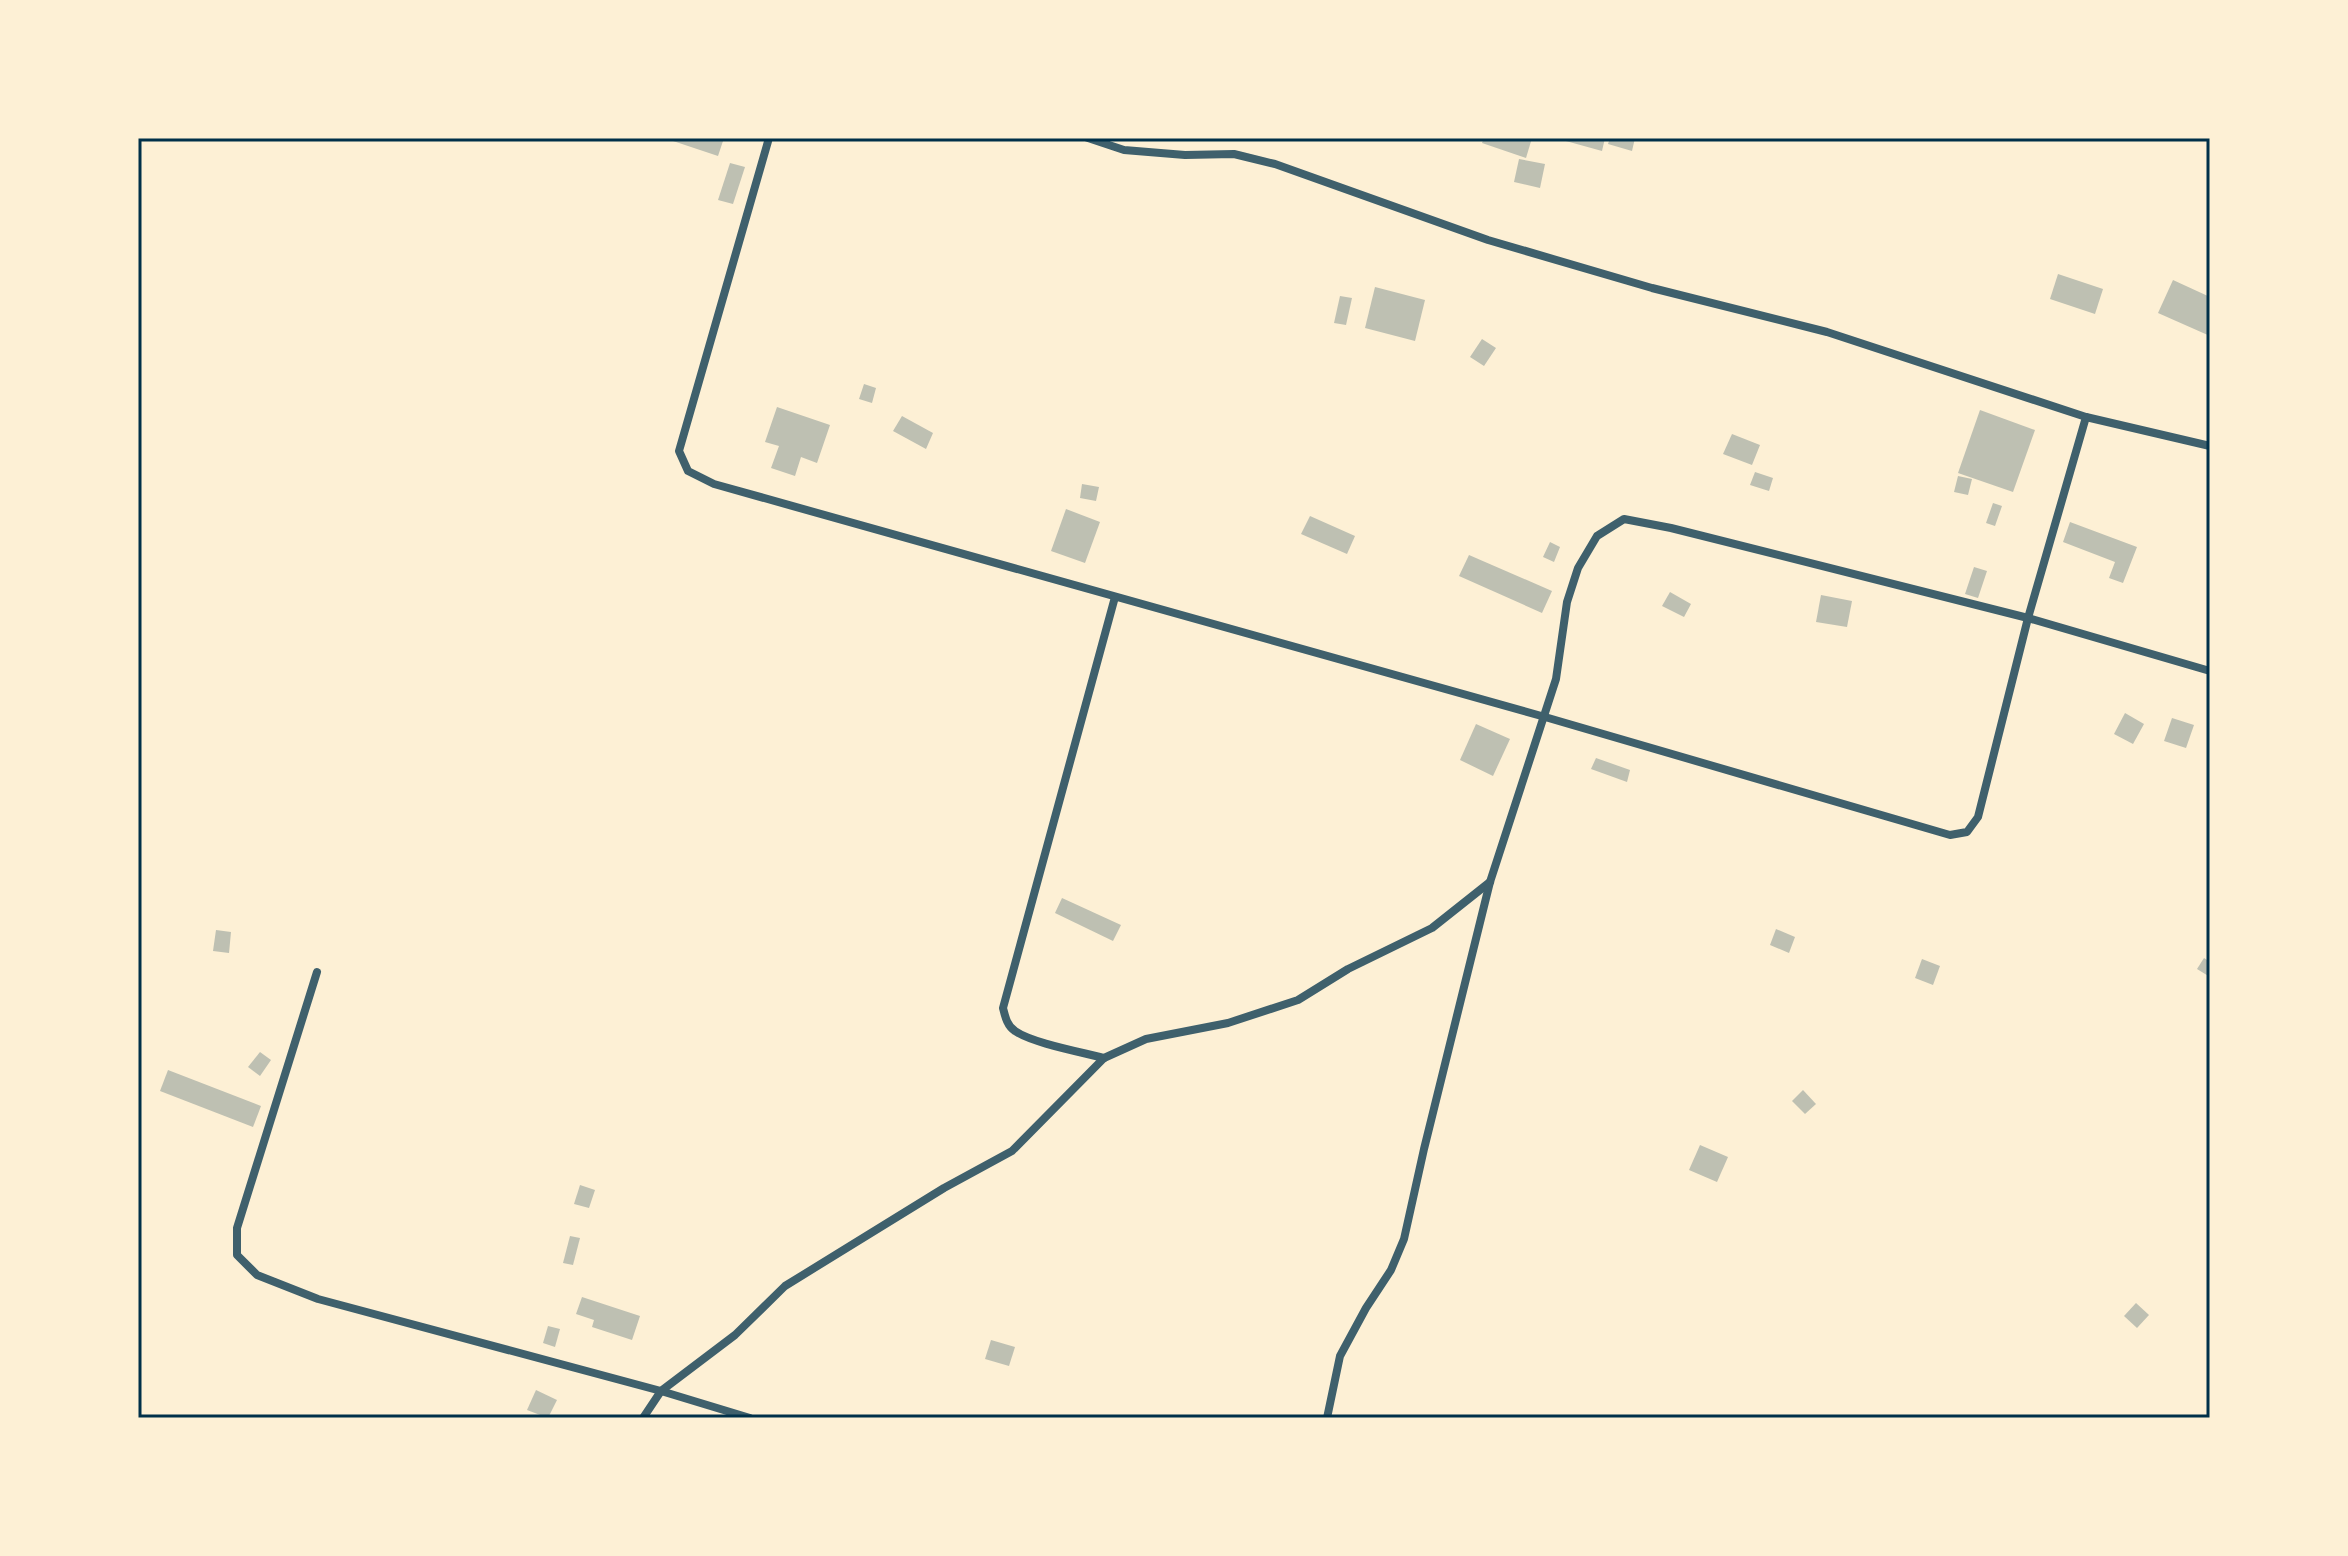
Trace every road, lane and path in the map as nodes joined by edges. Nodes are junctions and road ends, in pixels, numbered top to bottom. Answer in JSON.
{"nodes":[{"id":1,"x":769,"y":138,"type":"edge"},
{"id":2,"x":1088,"y":138,"type":"edge"},
{"id":3,"x":2086,"y":417,"type":"junction"},
{"id":4,"x":2210,"y":446,"type":"edge"},
{"id":5,"x":1115,"y":597,"type":"junction"},
{"id":6,"x":2028,"y":618,"type":"junction"},
{"id":7,"x":2210,"y":671,"type":"edge"},
{"id":8,"x":1545,"y":717,"type":"junction"},
{"id":9,"x":1490,"y":882,"type":"junction"},
{"id":10,"x":317,"y":972,"type":"dead end"},
{"id":11,"x":1104,"y":1058,"type":"junction"},
{"id":12,"x":661,"y":1391,"type":"junction"},
{"id":13,"x":643,"y":1418,"type":"edge"},
{"id":14,"x":750,"y":1418,"type":"edge"},
{"id":15,"x":1327,"y":1418,"type":"edge"}],
"edges":[{"from":1,"to":5,"type":"street"},
{"from":2,"to":3,"type":"street"},
{"from":3,"to":4,"type":"street"},
{"from":3,"to":6,"type":"street"},
{"from":5,"to":8,"type":"street"},
{"from":5,"to":11,"type":"street"},
{"from":6,"to":7,"type":"street"},
{"from":6,"to":8,"type":"street"},
{"from":6,"to":8,"type":"street"},
{"from":8,"to":9,"type":"street"},
{"from":9,"to":11,"type":"street"},
{"from":9,"to":15,"type":"street"},
{"from":10,"to":12,"type":"street"},
{"from":11,"to":12,"type":"street"},
{"from":12,"to":13,"type":"street"},
{"from":12,"to":14,"type":"street"}]}
